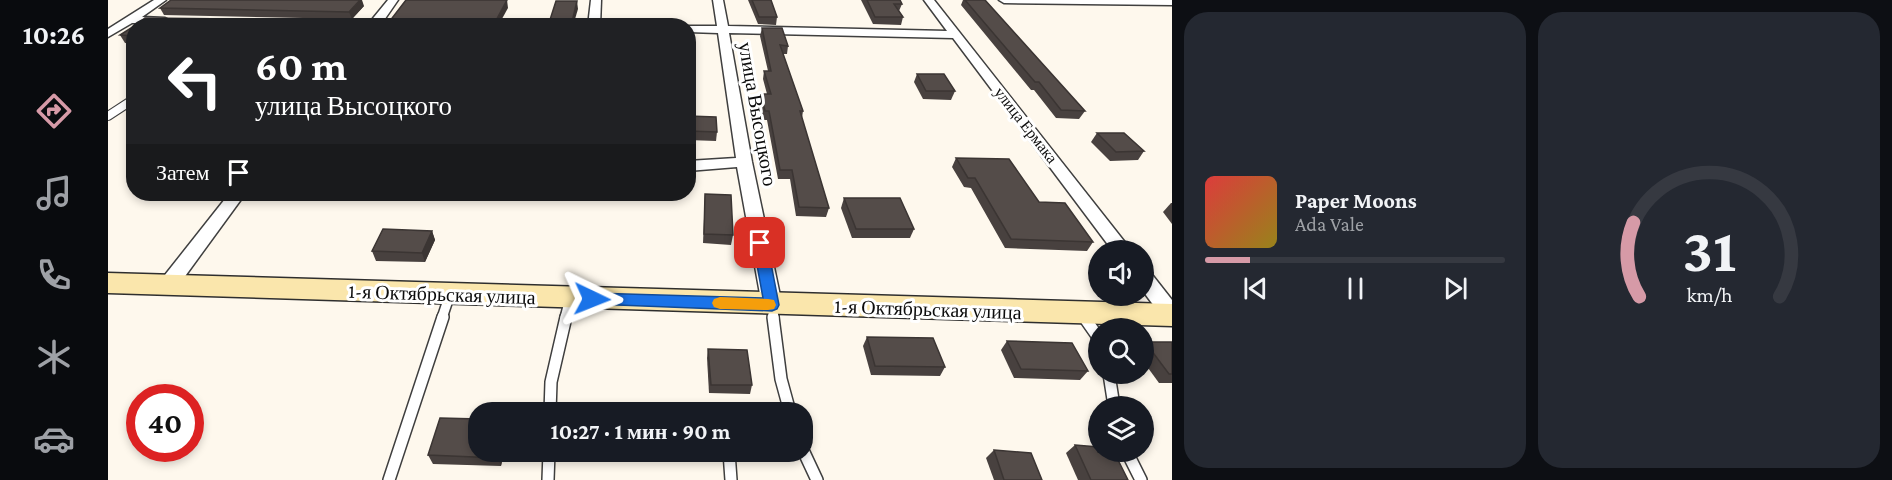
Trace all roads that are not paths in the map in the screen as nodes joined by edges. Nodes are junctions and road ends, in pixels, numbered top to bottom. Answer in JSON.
{"nodes":[{"id":1,"x":161,"y":0,"type":"edge"},
{"id":2,"x":393,"y":0,"type":"edge"},
{"id":3,"x":596,"y":0,"type":"edge"},
{"id":4,"x":718,"y":0,"type":"edge"},
{"id":5,"x":929,"y":0,"type":"edge"},
{"id":6,"x":1004,"y":0,"type":"edge"},
{"id":7,"x":1134,"y":0,"type":"edge"},
{"id":8,"x":1172,"y":2,"type":"edge"},
{"id":9,"x":133,"y":18,"type":"edge"},
{"id":10,"x":380,"y":18,"type":"edge"},
{"id":11,"x":595,"y":18,"type":"edge"},
{"id":12,"x":126,"y":23,"type":"edge"},
{"id":13,"x":696,"y":30,"type":"edge"},
{"id":14,"x":723,"y":30,"type":"junction"},
{"id":15,"x":108,"y":34,"type":"edge"},
{"id":16,"x":957,"y":35,"type":"junction"},
{"id":17,"x":126,"y":104,"type":"edge"},
{"id":18,"x":108,"y":116,"type":"edge"},
{"id":19,"x":744,"y":162,"type":"junction"},
{"id":20,"x":696,"y":165,"type":"edge"},
{"id":21,"x":232,"y":201,"type":"edge"},
{"id":22,"x":1114,"y":240,"type":"edge"},
{"id":23,"x":108,"y":283,"type":"edge"},
{"id":24,"x":168,"y":285,"type":"junction"},
{"id":25,"x":1154,"y":291,"type":"edge"},
{"id":26,"x":450,"y":294,"type":"junction"},
{"id":27,"x":570,"y":298,"type":"junction"},
{"id":28,"x":772,"y":305,"type":"junction"},
{"id":29,"x":1082,"y":313,"type":"junction"},
{"id":30,"x":1172,"y":315,"type":"edge"},
{"id":31,"x":1088,"y":322,"type":"edge"},
{"id":32,"x":550,"y":402,"type":"edge"},
{"id":33,"x":787,"y":402,"type":"edge"},
{"id":34,"x":549,"y":462,"type":"edge"},
{"id":35,"x":730,"y":462,"type":"edge"},
{"id":36,"x":809,"y":462,"type":"edge"},
{"id":37,"x":1132,"y":462,"type":"edge"},
{"id":38,"x":389,"y":480,"type":"edge"},
{"id":39,"x":548,"y":480,"type":"edge"},
{"id":40,"x":731,"y":480,"type":"edge"},
{"id":41,"x":817,"y":480,"type":"edge"},
{"id":42,"x":1141,"y":480,"type":"edge"}],
"edges":[{"from":1,"to":9,"type":"street"},
{"from":2,"to":10,"type":"street"},
{"from":3,"to":11,"type":"street"},
{"from":4,"to":14,"type":"street","name":"улица Высоцкого"},
{"from":5,"to":16,"type":"street","name":"улица Ермака"},
{"from":6,"to":7,"type":"street"},
{"from":7,"to":8,"type":"street"},
{"from":12,"to":15,"type":"street"},
{"from":13,"to":14,"type":"street"},
{"from":14,"to":16,"type":"street"},
{"from":14,"to":19,"type":"street","name":"улица Высоцкого"},
{"from":16,"to":22,"type":"street","name":"улица Ермака"},
{"from":17,"to":18,"type":"lane"},
{"from":19,"to":20,"type":"street"},
{"from":19,"to":28,"type":"street","name":"улица Высоцкого"},
{"from":21,"to":24,"type":"street"},
{"from":23,"to":24,"type":"street","name":"1-я Октябрьская улица"},
{"from":24,"to":26,"type":"street","name":"1-я Октябрьская улица"},
{"from":25,"to":30,"type":"street"},
{"from":26,"to":27,"type":"street","name":"1-я Октябрьская улица"},
{"from":26,"to":38,"type":"lane"},
{"from":27,"to":28,"type":"street","name":"1-я Октябрьская улица"},
{"from":27,"to":32,"type":"lane"},
{"from":28,"to":29,"type":"street","name":"1-я Октябрьская улица"},
{"from":28,"to":33,"type":"lane"},
{"from":29,"to":30,"type":"street","name":"1-я Октябрьская улица"},
{"from":29,"to":31,"type":"lane"},
{"from":34,"to":39,"type":"lane"},
{"from":35,"to":40,"type":"lane"},
{"from":36,"to":41,"type":"lane"},
{"from":37,"to":42,"type":"lane"}]}
